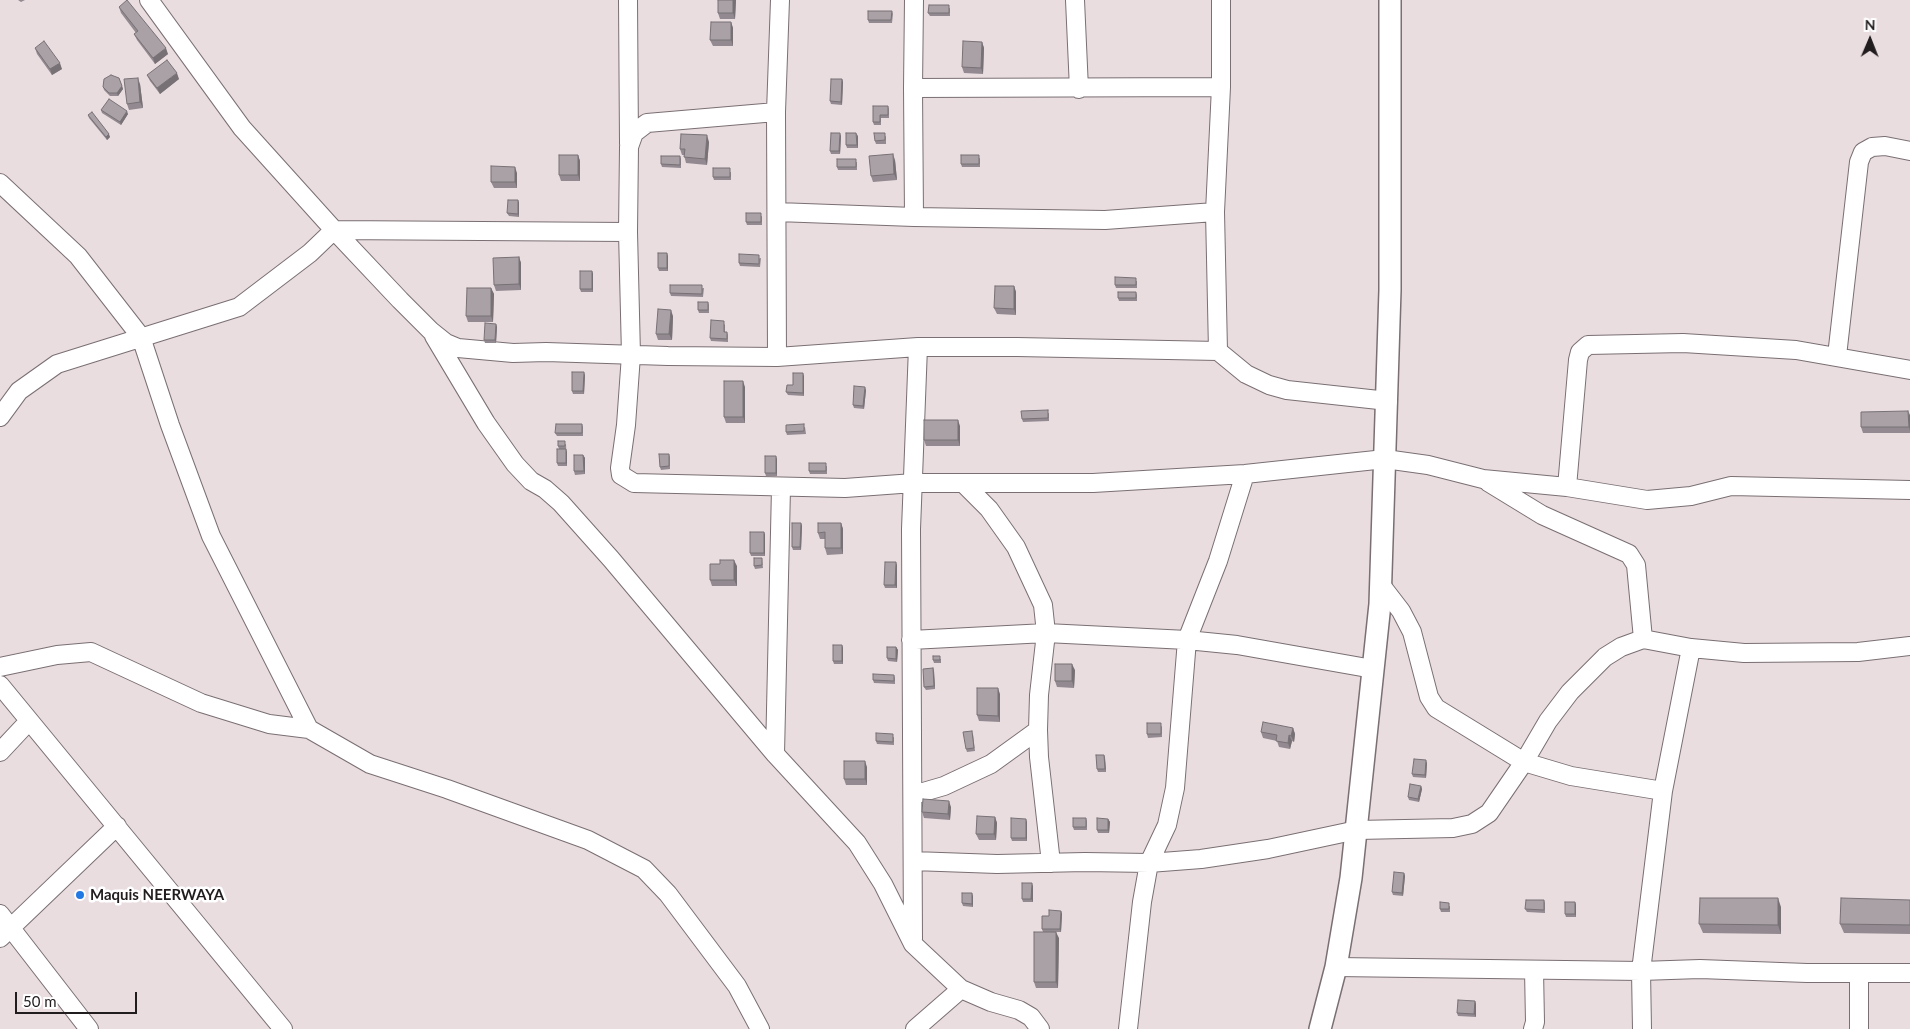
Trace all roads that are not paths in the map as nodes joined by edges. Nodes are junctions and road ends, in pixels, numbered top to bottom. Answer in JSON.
{"nodes":[{"id":1,"x":628,"y":0,"type":"edge"},
{"id":2,"x":780,"y":0,"type":"edge"},
{"id":3,"x":914,"y":0,"type":"edge"},
{"id":4,"x":1076,"y":0,"type":"edge"},
{"id":5,"x":1220,"y":0,"type":"edge"},
{"id":6,"x":1390,"y":0,"type":"edge"},
{"id":7,"x":151,"y":1,"type":"edge"},
{"id":8,"x":1221,"y":86,"type":"junction"},
{"id":9,"x":913,"y":88,"type":"junction"},
{"id":10,"x":1079,"y":89,"type":"junction"},
{"id":11,"x":776,"y":112,"type":"junction"},
{"id":12,"x":629,"y":148,"type":"junction"},
{"id":13,"x":1910,"y":151,"type":"edge"},
{"id":14,"x":0,"y":183,"type":"edge"},
{"id":15,"x":777,"y":212,"type":"junction"},
{"id":16,"x":1216,"y":212,"type":"junction"},
{"id":17,"x":914,"y":218,"type":"junction"},
{"id":18,"x":334,"y":230,"type":"junction"},
{"id":19,"x":628,"y":232,"type":"junction"},
{"id":20,"x":431,"y":331,"type":"junction"},
{"id":21,"x":141,"y":337,"type":"junction"},
{"id":22,"x":918,"y":347,"type":"junction"},
{"id":23,"x":1218,"y":351,"type":"junction"},
{"id":24,"x":631,"y":355,"type":"junction"},
{"id":25,"x":1837,"y":356,"type":"junction"},
{"id":26,"x":777,"y":357,"type":"junction"},
{"id":27,"x":1910,"y":370,"type":"edge"},
{"id":28,"x":1388,"y":401,"type":"junction"},
{"id":29,"x":0,"y":417,"type":"edge"},
{"id":30,"x":1385,"y":459,"type":"junction"},
{"id":31,"x":1245,"y":474,"type":"junction"},
{"id":32,"x":1483,"y":479,"type":"junction"},
{"id":33,"x":914,"y":483,"type":"junction"},
{"id":34,"x":962,"y":483,"type":"junction"},
{"id":35,"x":1567,"y":487,"type":"junction"},
{"id":36,"x":781,"y":488,"type":"junction"},
{"id":37,"x":1910,"y":490,"type":"edge"},
{"id":38,"x":1381,"y":585,"type":"junction"},
{"id":39,"x":1046,"y":633,"type":"junction"},
{"id":40,"x":1643,"y":639,"type":"junction"},
{"id":41,"x":911,"y":640,"type":"junction"},
{"id":42,"x":1187,"y":640,"type":"junction"},
{"id":43,"x":1910,"y":646,"type":"edge"},
{"id":44,"x":1691,"y":648,"type":"junction"},
{"id":45,"x":0,"y":667,"type":"edge"},
{"id":46,"x":1373,"y":669,"type":"junction"},
{"id":47,"x":0,"y":686,"type":"edge"},
{"id":48,"x":29,"y":721,"type":"junction"},
{"id":49,"x":309,"y":729,"type":"junction"},
{"id":50,"x":1038,"y":730,"type":"junction"},
{"id":51,"x":0,"y":752,"type":"edge"},
{"id":52,"x":775,"y":754,"type":"junction"},
{"id":53,"x":1524,"y":762,"type":"junction"},
{"id":54,"x":1663,"y":791,"type":"junction"},
{"id":55,"x":913,"y":795,"type":"junction"},
{"id":56,"x":117,"y":826,"type":"junction"},
{"id":57,"x":1357,"y":830,"type":"junction"},
{"id":58,"x":913,"y":862,"type":"junction"},
{"id":59,"x":1051,"y":863,"type":"junction"},
{"id":60,"x":1149,"y":863,"type":"junction"},
{"id":61,"x":0,"y":914,"type":"edge"},
{"id":62,"x":6,"y":933,"type":"edge"},
{"id":63,"x":913,"y":944,"type":"junction"},
{"id":64,"x":1336,"y":967,"type":"junction"},
{"id":65,"x":1534,"y":970,"type":"junction"},
{"id":66,"x":1641,"y":971,"type":"junction"},
{"id":67,"x":1910,"y":973,"type":"edge"},
{"id":68,"x":1859,"y":974,"type":"junction"},
{"id":69,"x":961,"y":988,"type":"junction"},
{"id":70,"x":90,"y":1029,"type":"edge"},
{"id":71,"x":283,"y":1029,"type":"edge"},
{"id":72,"x":760,"y":1029,"type":"edge"},
{"id":73,"x":915,"y":1029,"type":"edge"},
{"id":74,"x":1040,"y":1029,"type":"edge"},
{"id":75,"x":1128,"y":1029,"type":"edge"},
{"id":76,"x":1320,"y":1029,"type":"edge"},
{"id":77,"x":1533,"y":1029,"type":"edge"},
{"id":78,"x":1642,"y":1029,"type":"edge"},
{"id":79,"x":1859,"y":1029,"type":"edge"}],
"edges":[{"from":1,"to":12,"type":"street"},
{"from":2,"to":11,"type":"street"},
{"from":3,"to":9,"type":"street"},
{"from":4,"to":10,"type":"street"},
{"from":5,"to":8,"type":"street"},
{"from":6,"to":28,"type":"street"},
{"from":7,"to":18,"type":"street"},
{"from":8,"to":10,"type":"street"},
{"from":8,"to":16,"type":"street"},
{"from":9,"to":10,"type":"street"},
{"from":9,"to":17,"type":"street"},
{"from":11,"to":12,"type":"street"},
{"from":11,"to":15,"type":"street"},
{"from":12,"to":19,"type":"street"},
{"from":13,"to":25,"type":"street"},
{"from":14,"to":21,"type":"street"},
{"from":15,"to":17,"type":"street"},
{"from":15,"to":26,"type":"street"},
{"from":16,"to":17,"type":"street"},
{"from":16,"to":23,"type":"street"},
{"from":18,"to":19,"type":"street"},
{"from":18,"to":20,"type":"street"},
{"from":18,"to":21,"type":"street"},
{"from":19,"to":24,"type":"street"},
{"from":20,"to":24,"type":"street"},
{"from":20,"to":52,"type":"street"},
{"from":21,"to":29,"type":"street"},
{"from":21,"to":49,"type":"street"},
{"from":22,"to":23,"type":"street"},
{"from":22,"to":26,"type":"street"},
{"from":22,"to":33,"type":"street"},
{"from":23,"to":28,"type":"street"},
{"from":24,"to":26,"type":"street"},
{"from":24,"to":36,"type":"street"},
{"from":25,"to":27,"type":"street"},
{"from":25,"to":35,"type":"street"},
{"from":28,"to":30,"type":"street"},
{"from":30,"to":31,"type":"street"},
{"from":30,"to":32,"type":"street"},
{"from":30,"to":38,"type":"street"},
{"from":31,"to":34,"type":"street"},
{"from":31,"to":42,"type":"street"},
{"from":32,"to":35,"type":"street"},
{"from":32,"to":40,"type":"street"},
{"from":33,"to":34,"type":"street"},
{"from":33,"to":36,"type":"street"},
{"from":33,"to":41,"type":"street"},
{"from":34,"to":39,"type":"street"},
{"from":35,"to":37,"type":"street"},
{"from":36,"to":52,"type":"street"},
{"from":38,"to":46,"type":"street"},
{"from":38,"to":53,"type":"street"},
{"from":39,"to":41,"type":"street"},
{"from":39,"to":42,"type":"street"},
{"from":39,"to":50,"type":"street"},
{"from":40,"to":44,"type":"street"},
{"from":40,"to":53,"type":"street"},
{"from":41,"to":55,"type":"street"},
{"from":42,"to":46,"type":"street"},
{"from":42,"to":60,"type":"street"},
{"from":43,"to":44,"type":"street"},
{"from":44,"to":54,"type":"street"},
{"from":45,"to":49,"type":"street"},
{"from":46,"to":57,"type":"street"},
{"from":47,"to":48,"type":"street"},
{"from":48,"to":51,"type":"street"},
{"from":48,"to":56,"type":"street"},
{"from":49,"to":72,"type":"street"},
{"from":50,"to":55,"type":"street"},
{"from":50,"to":59,"type":"street"},
{"from":52,"to":63,"type":"street"},
{"from":53,"to":54,"type":"street"},
{"from":53,"to":57,"type":"street"},
{"from":54,"to":66,"type":"street"},
{"from":55,"to":58,"type":"street"},
{"from":56,"to":62,"type":"street"},
{"from":56,"to":71,"type":"street"},
{"from":57,"to":60,"type":"street"},
{"from":57,"to":64,"type":"street"},
{"from":58,"to":59,"type":"street"},
{"from":58,"to":63,"type":"street"},
{"from":59,"to":60,"type":"street"},
{"from":60,"to":75,"type":"street"},
{"from":61,"to":62,"type":"street"},
{"from":62,"to":70,"type":"street"},
{"from":63,"to":69,"type":"street"},
{"from":64,"to":65,"type":"street"},
{"from":64,"to":76,"type":"street"},
{"from":65,"to":66,"type":"street"},
{"from":65,"to":77,"type":"street"},
{"from":66,"to":68,"type":"street"},
{"from":66,"to":78,"type":"street"},
{"from":67,"to":68,"type":"street"},
{"from":68,"to":79,"type":"street"},
{"from":69,"to":73,"type":"street"},
{"from":69,"to":74,"type":"street"}]}
